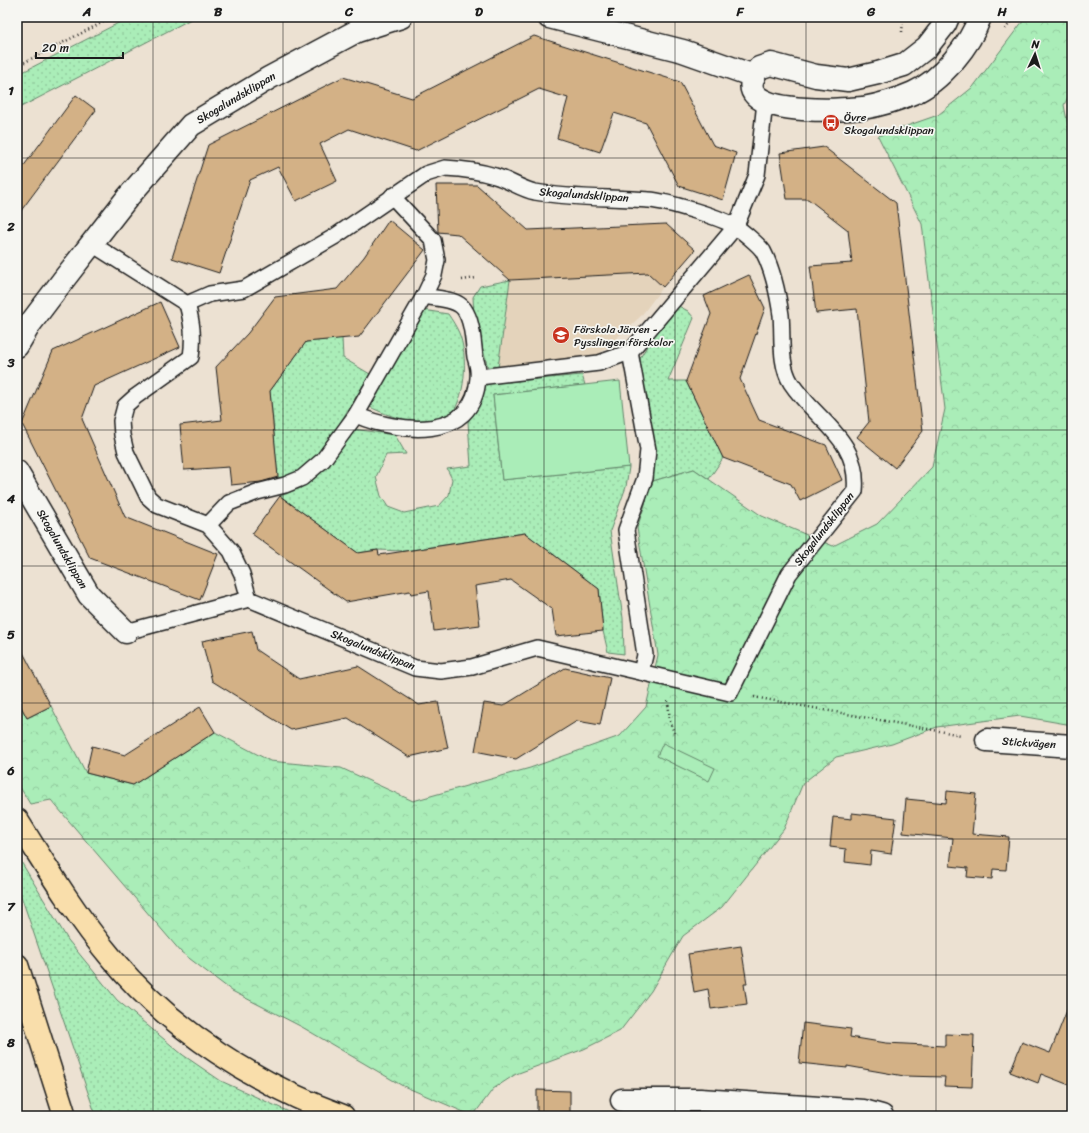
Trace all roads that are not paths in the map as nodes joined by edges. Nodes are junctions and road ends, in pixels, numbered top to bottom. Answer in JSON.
{"nodes":[{"id":1,"x":401,"y":17,"type":"edge"},
{"id":2,"x":549,"y":17,"type":"edge"},
{"id":3,"x":948,"y":17,"type":"edge"},
{"id":4,"x":980,"y":17,"type":"edge"},
{"id":5,"x":754,"y":76,"type":"junction"},
{"id":6,"x":765,"y":102,"type":"junction"},
{"id":7,"x":392,"y":196,"type":"junction"},
{"id":8,"x":736,"y":226,"type":"junction"},
{"id":9,"x":92,"y":244,"type":"junction"},
{"id":10,"x":424,"y":296,"type":"junction"},
{"id":11,"x":187,"y":304,"type":"junction"},
{"id":12,"x":17,"y":346,"type":"edge"},
{"id":13,"x":630,"y":352,"type":"junction"},
{"id":14,"x":479,"y":377,"type":"junction"},
{"id":15,"x":356,"y":415,"type":"junction"},
{"id":16,"x":17,"y":472,"type":"edge"},
{"id":17,"x":208,"y":525,"type":"junction"},
{"id":18,"x":249,"y":599,"type":"junction"},
{"id":19,"x":126,"y":632,"type":"joint"},
{"id":20,"x":641,"y":672,"type":"junction"},
{"id":21,"x":987,"y":740,"type":"road end"},
{"id":22,"x":1072,"y":746,"type":"edge"},
{"id":23,"x":17,"y":820,"type":"edge"},
{"id":24,"x":17,"y":965,"type":"edge"},
{"id":25,"x":622,"y":1100,"type":"dead end"},
{"id":26,"x":65,"y":1116,"type":"edge"},
{"id":27,"x":343,"y":1116,"type":"edge"},
{"id":28,"x":882,"y":1116,"type":"edge"}],
"edges":[{"from":1,"to":9,"type":"street","name":"Skogalundsklippan"},
{"from":2,"to":5,"type":"street"},
{"from":3,"to":5,"type":"street"},
{"from":4,"to":6,"type":"street"},
{"from":5,"to":6,"type":"street"},
{"from":6,"to":8,"type":"lane"},
{"from":7,"to":8,"type":"lane","name":"Skogalundsklippan"},
{"from":7,"to":10,"type":"lane"},
{"from":7,"to":11,"type":"lane","name":"Skogalundsklippan"},
{"from":8,"to":13,"type":"lane"},
{"from":8,"to":20,"type":"lane","name":"Skogalundsklippan"},
{"from":9,"to":11,"type":"lane"},
{"from":9,"to":12,"type":"street","name":"Skogalundsklippan"},
{"from":10,"to":14,"type":"lane"},
{"from":10,"to":15,"type":"lane"},
{"from":11,"to":17,"type":"lane"},
{"from":13,"to":14,"type":"lane"},
{"from":13,"to":20,"type":"lane"},
{"from":14,"to":15,"type":"lane"},
{"from":15,"to":17,"type":"lane"},
{"from":16,"to":19,"type":"street","name":"Skogalundsklippan"},
{"from":17,"to":18,"type":"lane"},
{"from":18,"to":19,"type":"lane","name":"Skogalundsklippan"},
{"from":18,"to":20,"type":"lane","name":"Skogalundsklippan"},
{"from":21,"to":22,"type":"street","name":"Stickvägen"},
{"from":23,"to":27,"type":"highway"},
{"from":24,"to":26,"type":"highway"},
{"from":25,"to":28,"type":"street"}]}
